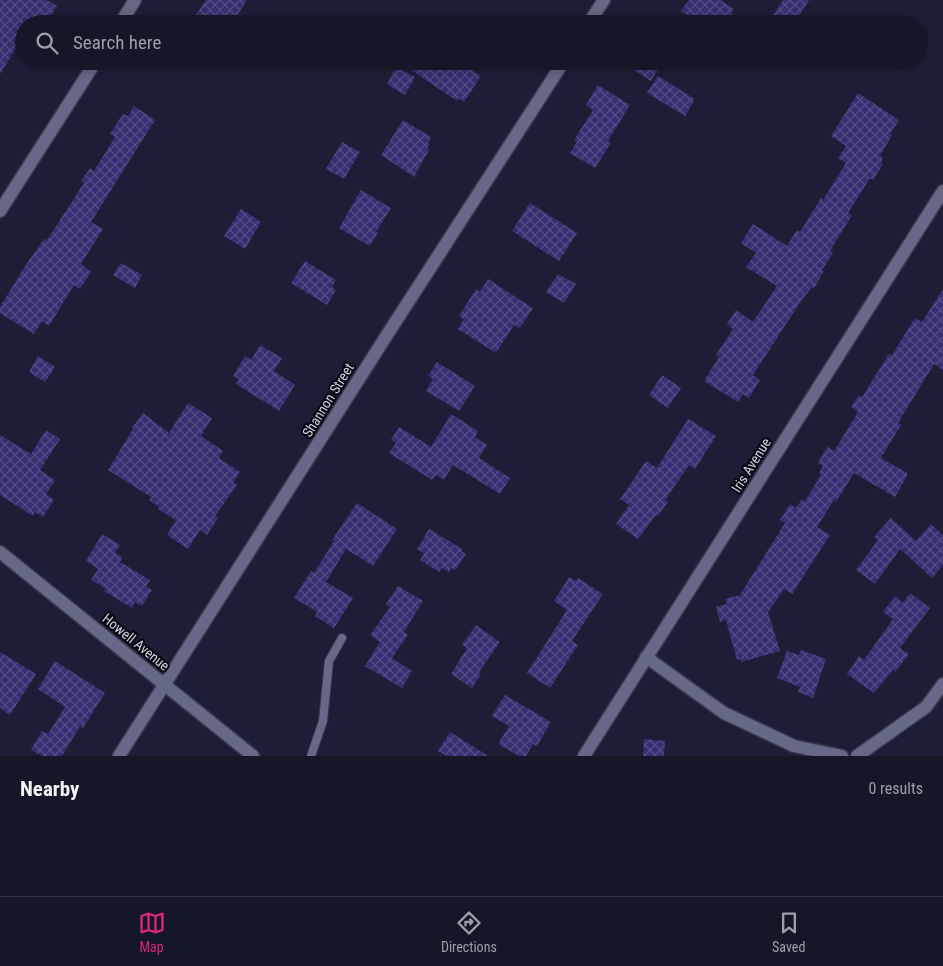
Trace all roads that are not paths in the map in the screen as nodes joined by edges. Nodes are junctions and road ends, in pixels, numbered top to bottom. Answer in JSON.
{"nodes":[{"id":1,"x":135,"y":0,"type":"edge"},
{"id":2,"x":604,"y":0,"type":"edge"},
{"id":3,"x":126,"y":15,"type":"edge"},
{"id":4,"x":594,"y":15,"type":"edge"},
{"id":5,"x":90,"y":70,"type":"edge"},
{"id":6,"x":558,"y":70,"type":"edge"},
{"id":7,"x":943,"y":191,"type":"edge"},
{"id":8,"x":0,"y":211,"type":"edge"},
{"id":9,"x":0,"y":552,"type":"edge"},
{"id":10,"x":342,"y":638,"type":"dead end"},
{"id":11,"x":646,"y":657,"type":"junction"},
{"id":12,"x":943,"y":684,"type":"edge"},
{"id":13,"x":164,"y":685,"type":"junction"},
{"id":14,"x":119,"y":756,"type":"edge"},
{"id":15,"x":253,"y":756,"type":"edge"},
{"id":16,"x":311,"y":756,"type":"edge"},
{"id":17,"x":584,"y":756,"type":"edge"},
{"id":18,"x":842,"y":756,"type":"edge"},
{"id":19,"x":857,"y":756,"type":"edge"}],
"edges":[{"from":1,"to":3,"type":"street"},
{"from":2,"to":4,"type":"street"},
{"from":5,"to":8,"type":"street"},
{"from":6,"to":13,"type":"street","name":"Shannon Street"},
{"from":7,"to":11,"type":"street","name":"Iris Avenue"},
{"from":9,"to":13,"type":"street","name":"Howell Avenue"},
{"from":10,"to":16,"type":"lane"},
{"from":11,"to":17,"type":"street","name":"Iris Avenue"},
{"from":11,"to":18,"type":"street"},
{"from":12,"to":19,"type":"street"},
{"from":13,"to":14,"type":"street","name":"Shannon Street"},
{"from":13,"to":15,"type":"street","name":"Howell Avenue"}]}
